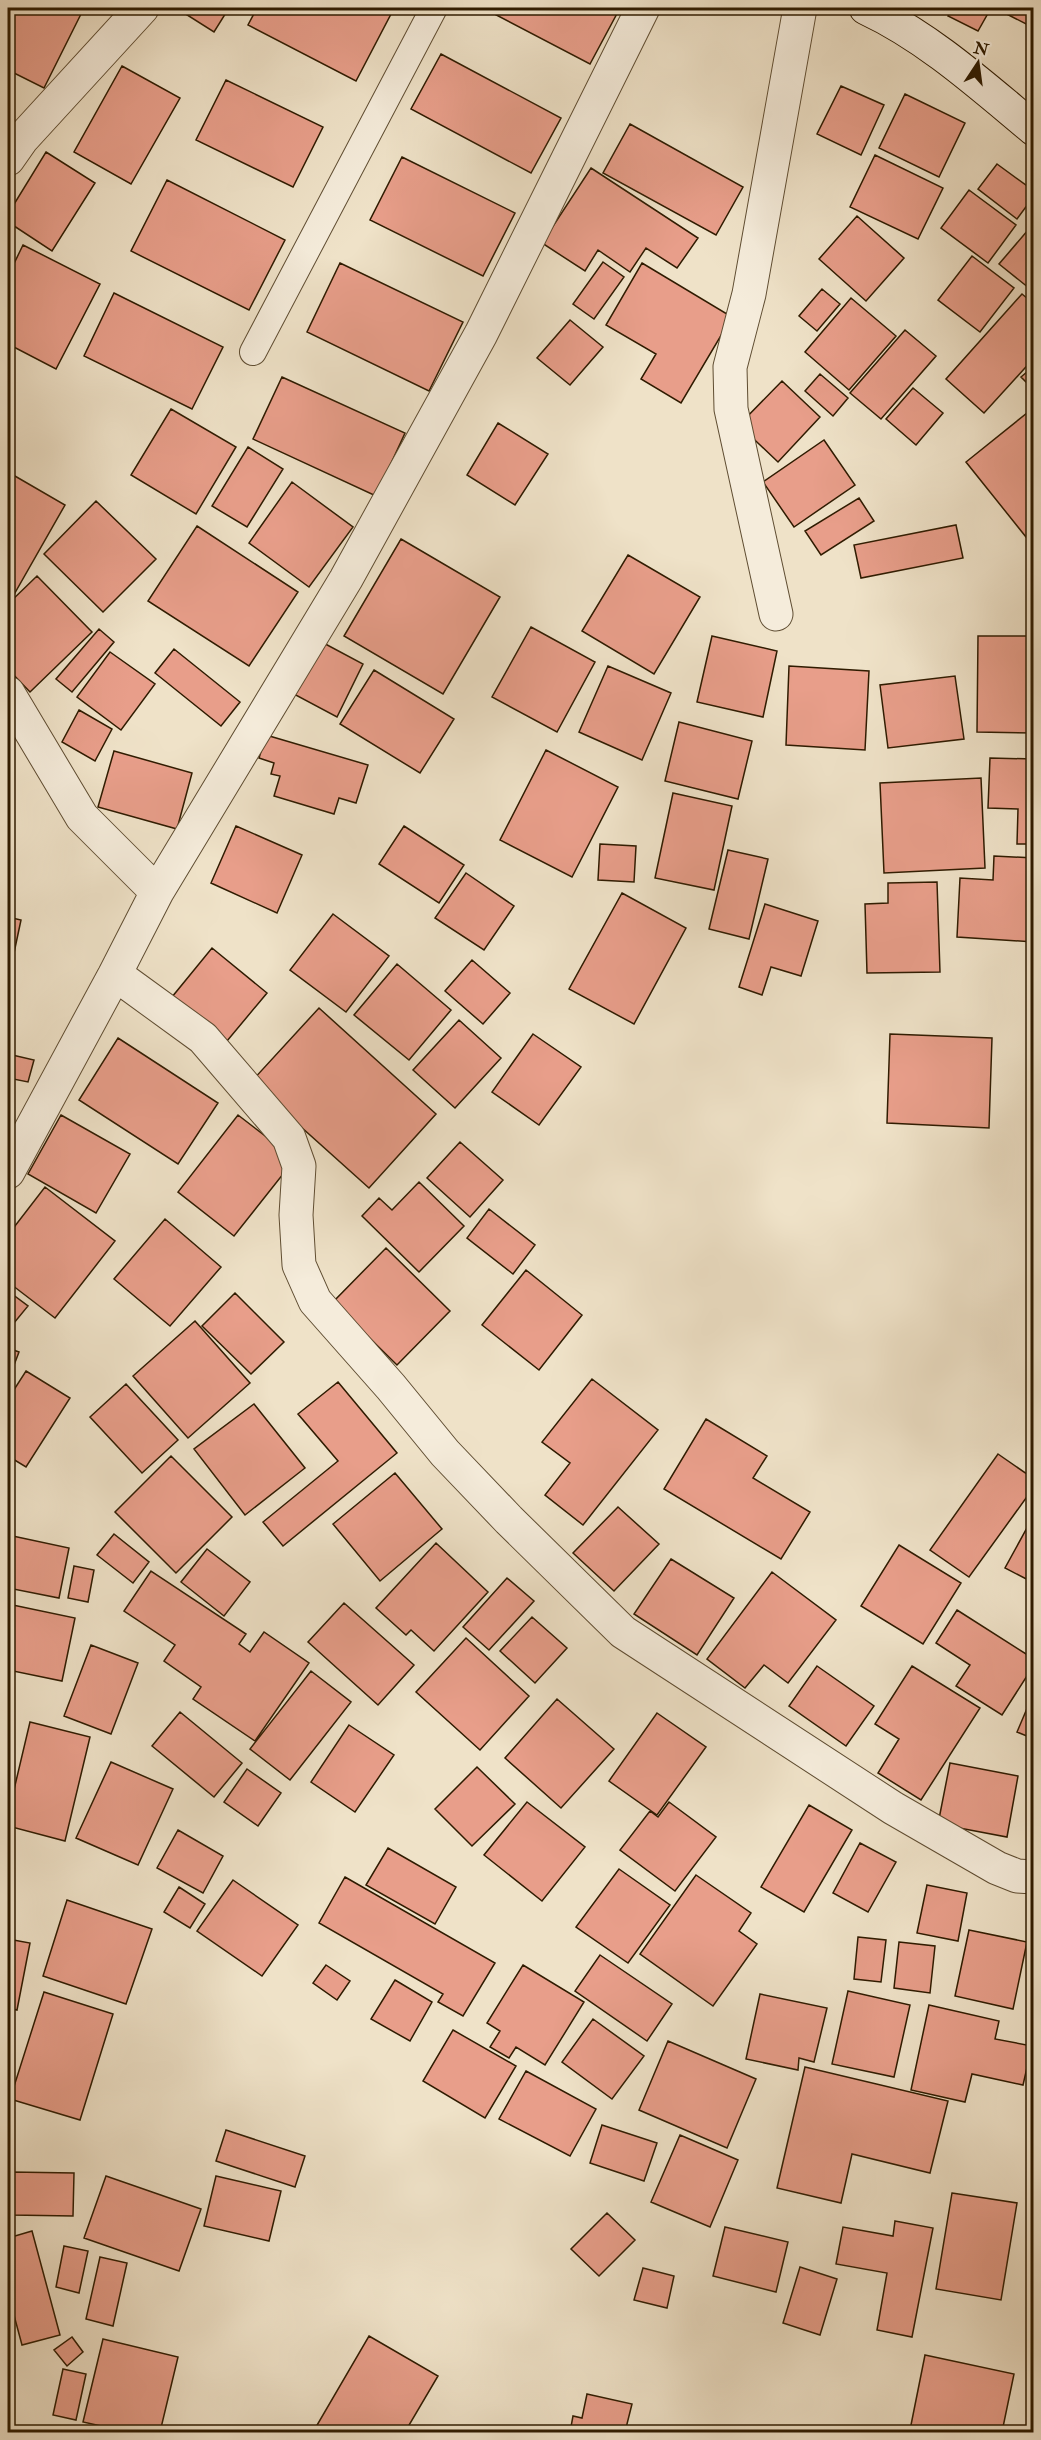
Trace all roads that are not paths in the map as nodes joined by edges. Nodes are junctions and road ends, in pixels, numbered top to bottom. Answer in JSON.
{"nodes":[{"id":1,"x":142,"y":8,"type":"edge"},
{"id":2,"x":434,"y":8,"type":"edge"},
{"id":3,"x":643,"y":8,"type":"edge"},
{"id":4,"x":800,"y":8,"type":"edge"},
{"id":5,"x":866,"y":8,"type":"edge"},
{"id":6,"x":1034,"y":129,"type":"edge"},
{"id":7,"x":8,"y":159,"type":"edge"},
{"id":8,"x":253,"y":352,"type":"dead end"},
{"id":9,"x":776,"y":614,"type":"dead end"},
{"id":10,"x":8,"y":693,"type":"edge"},
{"id":11,"x":158,"y":892,"type":"junction"},
{"id":12,"x":116,"y":974,"type":"junction"},
{"id":13,"x":8,"y":1172,"type":"edge"},
{"id":14,"x":1034,"y":1877,"type":"edge"}],
"edges":[{"from":1,"to":7,"type":"street"},
{"from":2,"to":8,"type":"lane"},
{"from":3,"to":11,"type":"street"},
{"from":4,"to":9,"type":"street"},
{"from":5,"to":6,"type":"street"},
{"from":10,"to":11,"type":"street"},
{"from":11,"to":12,"type":"street"},
{"from":12,"to":13,"type":"street"},
{"from":12,"to":14,"type":"street"}]}
